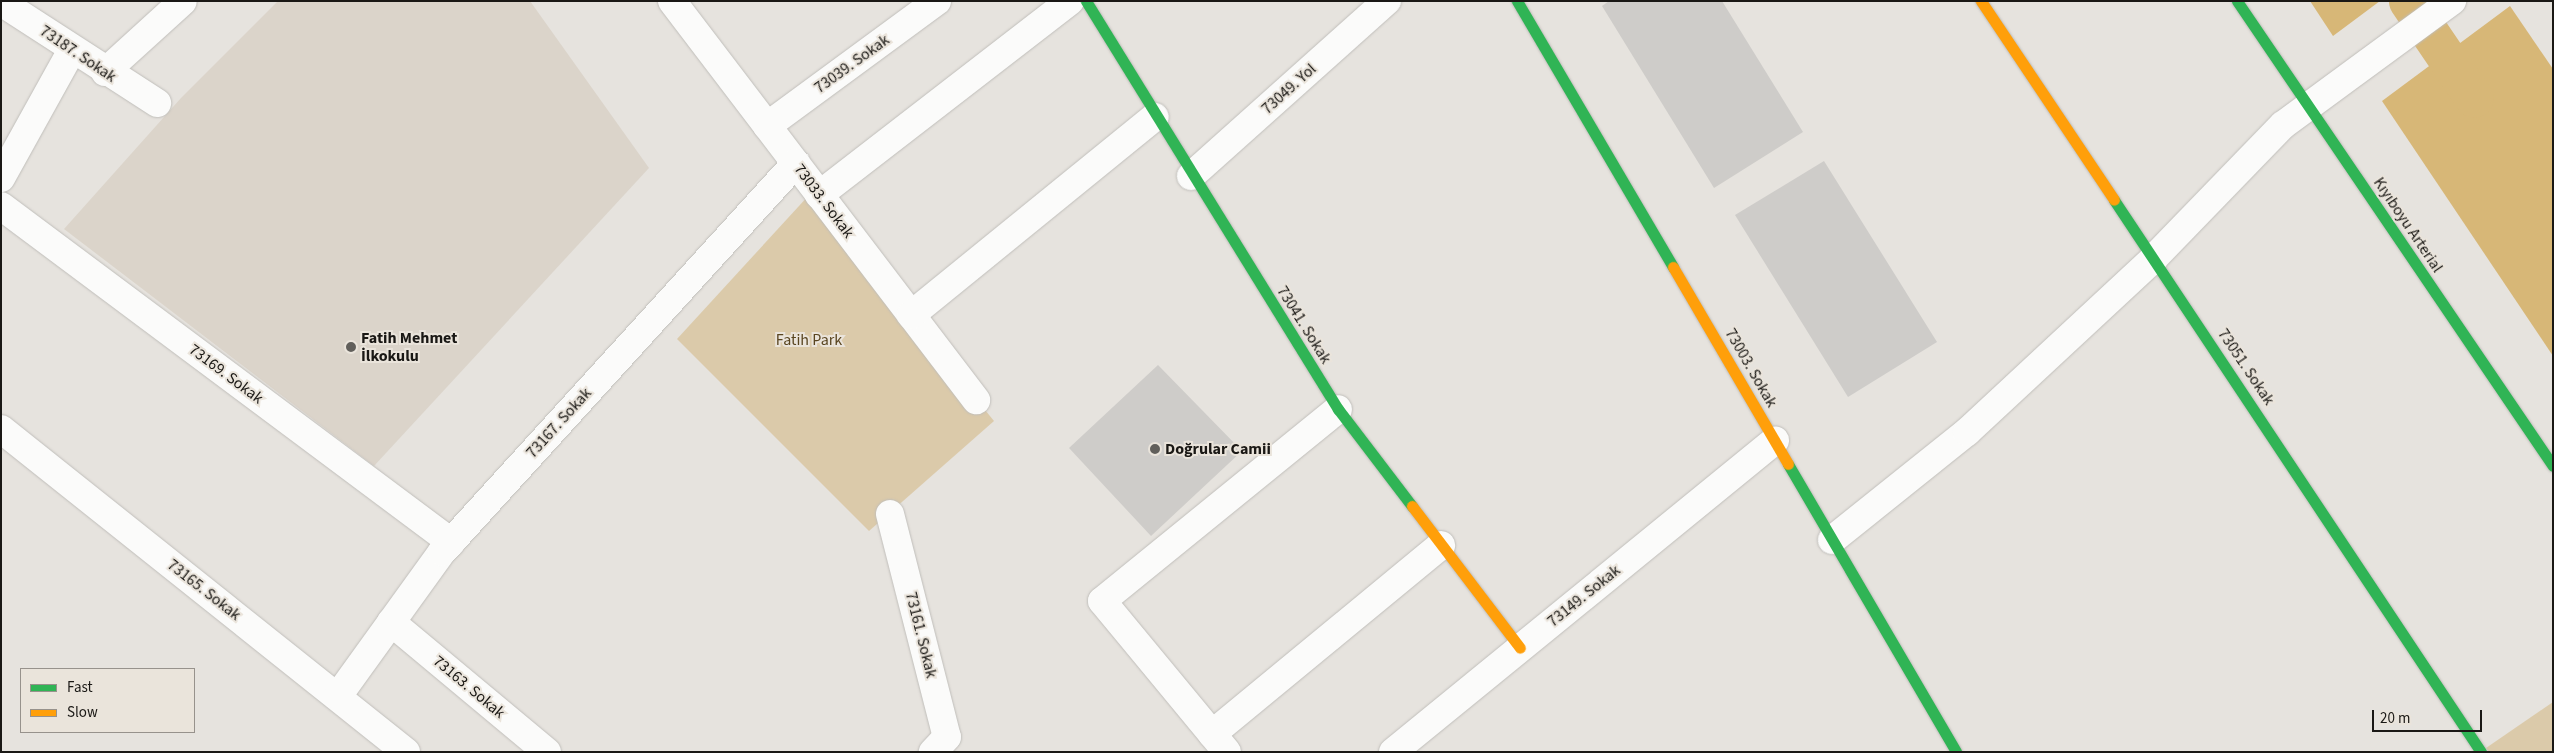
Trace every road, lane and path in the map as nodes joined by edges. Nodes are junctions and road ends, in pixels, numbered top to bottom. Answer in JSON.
{"nodes":[{"id":1,"x":183,"y":1,"type":"edge"},
{"id":2,"x":937,"y":1,"type":"edge"},
{"id":3,"x":1070,"y":1,"type":"edge"},
{"id":4,"x":1086,"y":1,"type":"edge"},
{"id":5,"x":1387,"y":1,"type":"edge"},
{"id":6,"x":1517,"y":1,"type":"edge"},
{"id":7,"x":1981,"y":1,"type":"edge"},
{"id":8,"x":2237,"y":1,"type":"edge"},
{"id":9,"x":2452,"y":1,"type":"edge"},
{"id":10,"x":1,"y":2,"type":"edge"},
{"id":11,"x":681,"y":4,"type":"edge"},
{"id":12,"x":72,"y":50,"type":"junction"},
{"id":13,"x":104,"y":72,"type":"junction"},
{"id":14,"x":157,"y":103,"type":"dead end"},
{"id":15,"x":2309,"y":108,"type":"junction"},
{"id":16,"x":1155,"y":116,"type":"junction"},
{"id":17,"x":768,"y":126,"type":"junction"},
{"id":18,"x":796,"y":163,"type":"junction"},
{"id":19,"x":1191,"y":176,"type":"junction"},
{"id":20,"x":1,"y":178,"type":"edge"},
{"id":21,"x":819,"y":195,"type":"junction"},
{"id":22,"x":1,"y":206,"type":"edge"},
{"id":23,"x":2154,"y":258,"type":"junction"},
{"id":24,"x":911,"y":315,"type":"junction"},
{"id":25,"x":976,"y":400,"type":"dead end"},
{"id":26,"x":1338,"y":409,"type":"junction"},
{"id":27,"x":1,"y":429,"type":"edge"},
{"id":28,"x":1775,"y":441,"type":"junction"},
{"id":29,"x":2553,"y":466,"type":"edge"},
{"id":30,"x":890,"y":514,"type":"dead end"},
{"id":31,"x":1832,"y":540,"type":"junction"},
{"id":32,"x":451,"y":542,"type":"junction"},
{"id":33,"x":1441,"y":545,"type":"junction"},
{"id":34,"x":392,"y":622,"type":"junction"},
{"id":35,"x":1520,"y":648,"type":"junction"},
{"id":36,"x":338,"y":696,"type":"junction"},
{"id":37,"x":1219,"y":743,"type":"edge"},
{"id":38,"x":406,"y":752,"type":"edge"},
{"id":39,"x":547,"y":752,"type":"edge"},
{"id":40,"x":933,"y":752,"type":"edge"},
{"id":41,"x":1393,"y":752,"type":"edge"},
{"id":42,"x":1956,"y":752,"type":"edge"},
{"id":43,"x":2481,"y":752,"type":"edge"}],
"edges":[{"from":1,"to":13,"type":"street"},
{"from":2,"to":17,"type":"street","name":"73039. Sokak"},
{"from":3,"to":21,"type":"street"},
{"from":4,"to":16,"type":"street","name":"73041. Sokak"},
{"from":5,"to":19,"type":"street","name":"73049. Yol"},
{"from":6,"to":28,"type":"street","name":"73003. Sokak"},
{"from":7,"to":23,"type":"street","name":"73051. Sokak"},
{"from":8,"to":15,"type":"street","name":"Kıyıboyu Arterial"},
{"from":9,"to":15,"type":"street"},
{"from":10,"to":12,"type":"street","name":"73187. Sokak"},
{"from":11,"to":17,"type":"street","name":"73033. Sokak"},
{"from":12,"to":13,"type":"street","name":"73187. Sokak"},
{"from":12,"to":20,"type":"street"},
{"from":13,"to":14,"type":"street","name":"73187. Sokak"},
{"from":15,"to":23,"type":"street"},
{"from":15,"to":29,"type":"street","name":"Kıyıboyu Arterial"},
{"from":16,"to":19,"type":"street","name":"73041. Sokak"},
{"from":16,"to":24,"type":"street"},
{"from":17,"to":18,"type":"street","name":"73033. Sokak"},
{"from":18,"to":21,"type":"street","name":"73033. Sokak"},
{"from":18,"to":32,"type":"street","name":"73167. Sokak"},
{"from":19,"to":26,"type":"street","name":"73041. Sokak"},
{"from":21,"to":24,"type":"street","name":"73033. Sokak"},
{"from":22,"to":32,"type":"street","name":"73169. Sokak"},
{"from":23,"to":31,"type":"street"},
{"from":23,"to":43,"type":"street","name":"73051. Sokak"},
{"from":24,"to":25,"type":"street","name":"73033. Sokak"},
{"from":26,"to":33,"type":"street","name":"73041. Sokak"},
{"from":26,"to":37,"type":"street"},
{"from":27,"to":36,"type":"street","name":"73165. Sokak"},
{"from":28,"to":31,"type":"street","name":"73003. Sokak"},
{"from":28,"to":35,"type":"street","name":"73149. Sokak"},
{"from":30,"to":40,"type":"street","name":"73161. Sokak"},
{"from":31,"to":42,"type":"street","name":"73003. Sokak"},
{"from":32,"to":34,"type":"street","name":"73167. Sokak"},
{"from":33,"to":35,"type":"street","name":"73041. Sokak"},
{"from":33,"to":37,"type":"street"},
{"from":34,"to":36,"type":"street","name":"73167. Sokak"},
{"from":34,"to":39,"type":"street","name":"73163. Sokak"},
{"from":35,"to":41,"type":"street","name":"73149. Sokak"},
{"from":36,"to":38,"type":"street","name":"73165. Sokak"}]}
